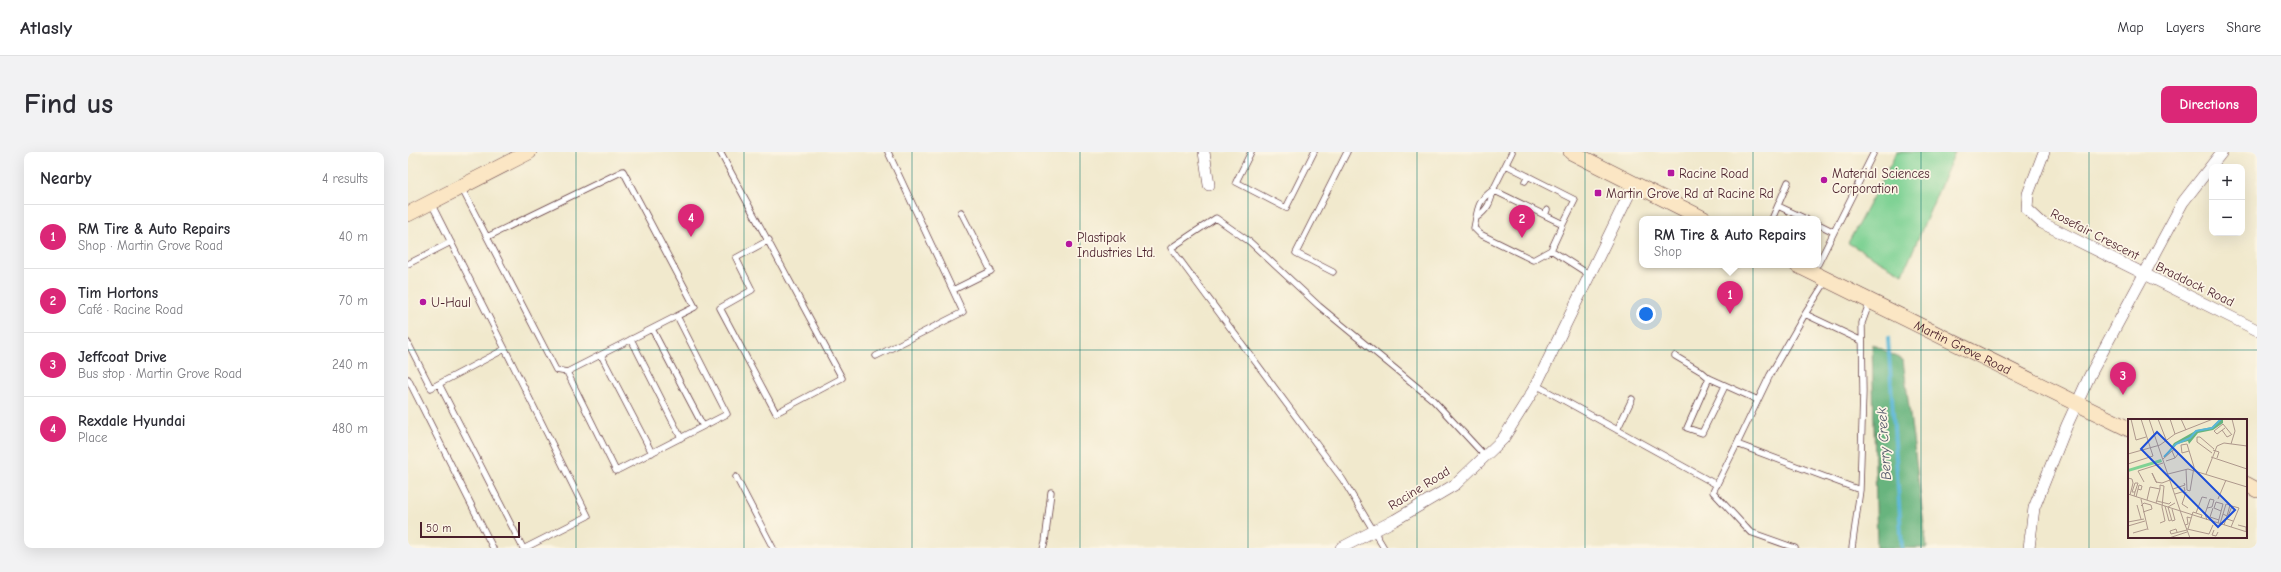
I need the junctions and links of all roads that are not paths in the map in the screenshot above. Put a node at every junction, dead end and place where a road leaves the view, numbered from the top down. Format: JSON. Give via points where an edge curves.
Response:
{"nodes":[{"id":1,"x":529,"y":152,"type":"edge"},
{"id":2,"x":720,"y":152,"type":"edge"},
{"id":3,"x":888,"y":152,"type":"edge"},
{"id":4,"x":1204,"y":152,"type":"edge"},
{"id":5,"x":1251,"y":152,"type":"edge"},
{"id":6,"x":1314,"y":152,"type":"edge"},
{"id":7,"x":1347,"y":152,"type":"edge"},
{"id":8,"x":1512,"y":152,"type":"edge"},
{"id":9,"x":1571,"y":152,"type":"edge"},
{"id":10,"x":1874,"y":152,"type":"edge"},
{"id":11,"x":2044,"y":152,"type":"edge"},
{"id":12,"x":2222,"y":152,"type":"edge"},
{"id":13,"x":1506,"y":165,"type":"junction"},
{"id":14,"x":1788,"y":182,"type":"dead end"},
{"id":15,"x":1634,"y":184,"type":"junction"},
{"id":16,"x":1209,"y":185,"type":"dead end"},
{"id":17,"x":461,"y":187,"type":"junction"},
{"id":18,"x":1493,"y":190,"type":"junction"},
{"id":19,"x":431,"y":202,"type":"junction"},
{"id":20,"x":1778,"y":206,"type":"junction"},
{"id":21,"x":961,"y":212,"type":"dead end"},
{"id":22,"x":408,"y":214,"type":"edge"},
{"id":23,"x":1698,"y":216,"type":"edge"},
{"id":24,"x":1773,"y":216,"type":"edge"},
{"id":25,"x":1800,"y":216,"type":"edge"},
{"id":26,"x":1476,"y":218,"type":"junction"},
{"id":27,"x":1563,"y":224,"type":"junction"},
{"id":28,"x":1821,"y":226,"type":"edge"},
{"id":29,"x":1834,"y":232,"type":"junction"},
{"id":30,"x":487,"y":237,"type":"junction"},
{"id":31,"x":769,"y":240,"type":"junction"},
{"id":32,"x":450,"y":242,"type":"junction"},
{"id":33,"x":1551,"y":250,"type":"junction"},
{"id":34,"x":408,"y":264,"type":"edge"},
{"id":35,"x":1821,"y":265,"type":"edge"},
{"id":36,"x":1819,"y":270,"type":"edge"},
{"id":37,"x":1333,"y":272,"type":"dead end"},
{"id":38,"x":2143,"y":274,"type":"junction"},
{"id":39,"x":1590,"y":275,"type":"junction"},
{"id":40,"x":953,"y":290,"type":"junction"},
{"id":41,"x":1870,"y":301,"type":"junction"},
{"id":42,"x":1805,"y":314,"type":"junction"},
{"id":43,"x":677,"y":316,"type":"junction"},
{"id":44,"x":652,"y":329,"type":"junction"},
{"id":45,"x":2257,"y":330,"type":"edge"},
{"id":46,"x":632,"y":339,"type":"junction"},
{"id":47,"x":1862,"y":341,"type":"junction"},
{"id":48,"x":408,"y":343,"type":"edge"},
{"id":49,"x":504,"y":350,"type":"junction"},
{"id":50,"x":601,"y":355,"type":"junction"},
{"id":51,"x":876,"y":356,"type":"dead end"},
{"id":52,"x":1675,"y":356,"type":"dead end"},
{"id":53,"x":567,"y":372,"type":"junction"},
{"id":54,"x":408,"y":378,"type":"edge"},
{"id":55,"x":1709,"y":378,"type":"junction"},
{"id":56,"x":439,"y":384,"type":"junction"},
{"id":57,"x":1536,"y":386,"type":"junction"},
{"id":58,"x":1725,"y":386,"type":"junction"},
{"id":59,"x":1632,"y":399,"type":"dead end"},
{"id":60,"x":1758,"y":400,"type":"junction"},
{"id":61,"x":2077,"y":403,"type":"junction"},
{"id":62,"x":703,"y":426,"type":"junction"},
{"id":63,"x":2128,"y":428,"type":"edge"},
{"id":64,"x":1617,"y":430,"type":"junction"},
{"id":65,"x":680,"y":438,"type":"junction"},
{"id":66,"x":1737,"y":444,"type":"junction"},
{"id":67,"x":652,"y":453,"type":"junction"},
{"id":68,"x":1485,"y":456,"type":"junction"},
{"id":69,"x":736,"y":477,"type":"dead end"},
{"id":70,"x":1717,"y":485,"type":"junction"},
{"id":71,"x":2247,"y":485,"type":"edge"},
{"id":72,"x":1860,"y":490,"type":"junction"},
{"id":73,"x":2257,"y":490,"type":"edge"},
{"id":74,"x":1051,"y":492,"type":"dead end"},
{"id":75,"x":1372,"y":532,"type":"junction"},
{"id":76,"x":494,"y":548,"type":"edge"},
{"id":77,"x":524,"y":548,"type":"edge"},
{"id":78,"x":773,"y":548,"type":"edge"},
{"id":79,"x":1042,"y":548,"type":"edge"},
{"id":80,"x":1341,"y":548,"type":"edge"},
{"id":81,"x":1384,"y":548,"type":"edge"},
{"id":82,"x":1795,"y":548,"type":"edge"},
{"id":83,"x":1852,"y":548,"type":"edge"},
{"id":84,"x":2029,"y":548,"type":"edge"}],
"edges":[{"from":1,"to":17,"type":"main road"},
{"from":2,"to":31,"type":"lane"},
{"from":3,"to":40,"type":"lane"},
{"from":4,"to":16,"type":"street"},
{"from":5,"to":6,"type":"lane","via":[[1236,182],[1286,208]]},
{"from":7,"to":37,"type":"lane","via":[[1296,253]]},
{"from":8,"to":13,"type":"lane"},
{"from":9,"to":15,"type":"main road"},
{"from":10,"to":29,"type":"lane"},
{"from":11,"to":38,"type":"street","name":"Rosefair Crescent","via":[[2028,194],[2027,209],[2042,223]]},
{"from":12,"to":38,"type":"street","via":[[2183,202]]},
{"from":13,"to":18,"type":"lane"},
{"from":13,"to":27,"type":"lane","via":[[1526,179],[1575,200]]},
{"from":14,"to":20,"type":"lane"},
{"from":15,"to":23,"type":"main road"},
{"from":15,"to":39,"type":"street","name":"Racine Road"},
{"from":17,"to":19,"type":"main road"},
{"from":17,"to":30,"type":"lane"},
{"from":18,"to":26,"type":"lane","via":[[1486,211]]},
{"from":18,"to":26,"type":"lane","via":[[1484,197],[1476,210]]},
{"from":18,"to":27,"type":"lane","via":[[1532,205]]},
{"from":19,"to":22,"type":"main road"},
{"from":19,"to":32,"type":"lane"},
{"from":20,"to":24,"type":"lane"},
{"from":20,"to":25,"type":"lane"},
{"from":21,"to":40,"type":"lane","via":[[991,271]]},
{"from":26,"to":33,"type":"lane","via":[[1474,228],[1480,234],[1533,260]]},
{"from":27,"to":33,"type":"lane"},
{"from":28,"to":29,"type":"lane"},
{"from":29,"to":35,"type":"lane"},
{"from":30,"to":43,"type":"lane","via":[[623,171],[695,307]]},
{"from":30,"to":53,"type":"lane","via":[[556,370]]},
{"from":31,"to":31,"type":"lane","via":[[842,378],[776,413],[720,308],[752,290],[736,258]]},
{"from":32,"to":34,"type":"lane"},
{"from":32,"to":49,"type":"lane"},
{"from":33,"to":39,"type":"lane"},
{"from":36,"to":41,"type":"main road","name":"Martin Grove Road"},
{"from":36,"to":42,"type":"lane"},
{"from":38,"to":45,"type":"street","name":"Braddock Road"},
{"from":38,"to":61,"type":"street"},
{"from":39,"to":57,"type":"street","name":"Racine Road"},
{"from":40,"to":51,"type":"lane","via":[[963,312]]},
{"from":41,"to":47,"type":"lane","via":[[1862,323]]},
{"from":41,"to":61,"type":"main road","name":"Martin Grove Road"},
{"from":42,"to":47,"type":"lane"},
{"from":42,"to":60,"type":"lane"},
{"from":43,"to":44,"type":"lane"},
{"from":43,"to":62,"type":"lane","via":[[727,414]]},
{"from":44,"to":46,"type":"lane"},
{"from":44,"to":62,"type":"lane"},
{"from":46,"to":50,"type":"lane"},
{"from":46,"to":65,"type":"lane"},
{"from":47,"to":72,"type":"lane"},
{"from":48,"to":56,"type":"lane","via":[[431,388]]},
{"from":49,"to":56,"type":"lane"},
{"from":49,"to":77,"type":"lane","via":[[588,516]]},
{"from":50,"to":53,"type":"lane"},
{"from":50,"to":67,"type":"lane"},
{"from":52,"to":55,"type":"lane"},
{"from":53,"to":67,"type":"lane","via":[[616,471]]},
{"from":54,"to":76,"type":"lane"},
{"from":55,"to":58,"type":"lane"},
{"from":55,"to":58,"type":"lane","via":[[1686,428],[1702,433]]},
{"from":56,"to":77,"type":"lane"},
{"from":57,"to":64,"type":"lane"},
{"from":57,"to":68,"type":"street","name":"Racine Road","via":[[1503,439]]},
{"from":58,"to":60,"type":"lane"},
{"from":59,"to":64,"type":"lane"},
{"from":60,"to":66,"type":"lane"},
{"from":61,"to":63,"type":"main road","name":"Martin Grove Road"},
{"from":61,"to":84,"type":"street","via":[[2034,508]]},
{"from":62,"to":65,"type":"lane"},
{"from":64,"to":70,"type":"lane"},
{"from":65,"to":67,"type":"lane"},
{"from":66,"to":70,"type":"lane"},
{"from":66,"to":72,"type":"lane"},
{"from":68,"to":75,"type":"street","name":"Racine Road","via":[[1456,484]]},
{"from":68,"to":75,"type":"lane","via":[[1433,400],[1319,306],[1250,242],[1216,218],[1171,248],[1343,480]]},
{"from":69,"to":78,"type":"lane"},
{"from":70,"to":82,"type":"lane","via":[[1713,492],[1750,532]]},
{"from":71,"to":73,"type":"main road"},
{"from":72,"to":83,"type":"lane"},
{"from":74,"to":79,"type":"lane","via":[[1045,542]]},
{"from":75,"to":80,"type":"street","name":"Racine Road"},
{"from":75,"to":81,"type":"lane"}]}
